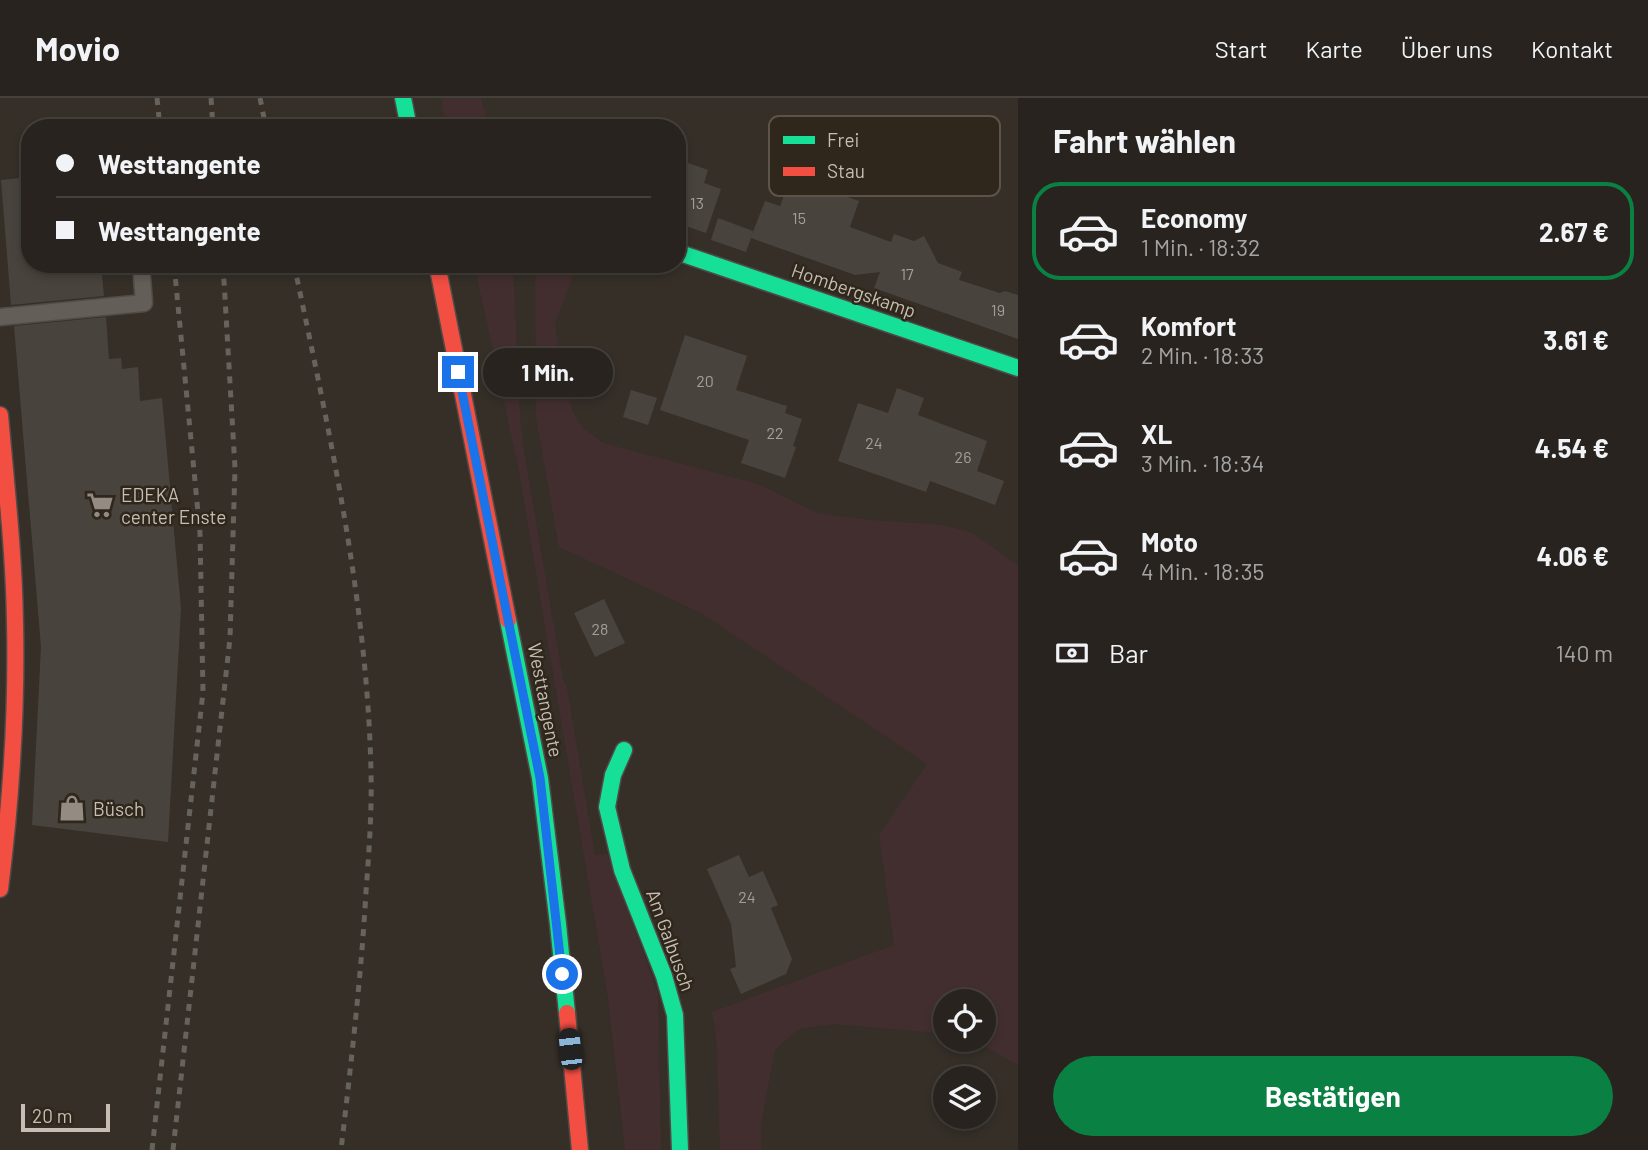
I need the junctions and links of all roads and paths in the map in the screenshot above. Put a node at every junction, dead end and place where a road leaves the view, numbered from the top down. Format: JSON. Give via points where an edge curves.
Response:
{"nodes":[{"id":1,"x":403,"y":98,"type":"edge"},
{"id":2,"x":407,"y":119,"type":"edge"},
{"id":3,"x":686,"y":255,"type":"edge"},
{"id":4,"x":142,"y":273,"type":"edge"},
{"id":5,"x":439,"y":273,"type":"edge"},
{"id":6,"x":0,"y":317,"type":"edge"},
{"id":7,"x":1018,"y":368,"type":"edge"},
{"id":8,"x":0,"y":415,"type":"edge"},
{"id":9,"x":624,"y":750,"type":"dead end"},
{"id":10,"x":0,"y":889,"type":"edge"},
{"id":11,"x":580,"y":1150,"type":"edge"},
{"id":12,"x":680,"y":1150,"type":"edge"}],
"edges":[{"from":1,"to":2,"type":"street"},
{"from":3,"to":7,"type":"street","name":"Hombergskamp"},
{"from":4,"to":6,"type":"lane","via":[[144,303]]},
{"from":5,"to":11,"type":"street","name":"Westtangente","via":[[540,778]]},
{"from":8,"to":10,"type":"street","via":[[14,585],[15,695]]},
{"from":9,"to":12,"type":"street","name":"Am Galbusch","via":[[607,807],[622,870],[675,1015]]}]}
